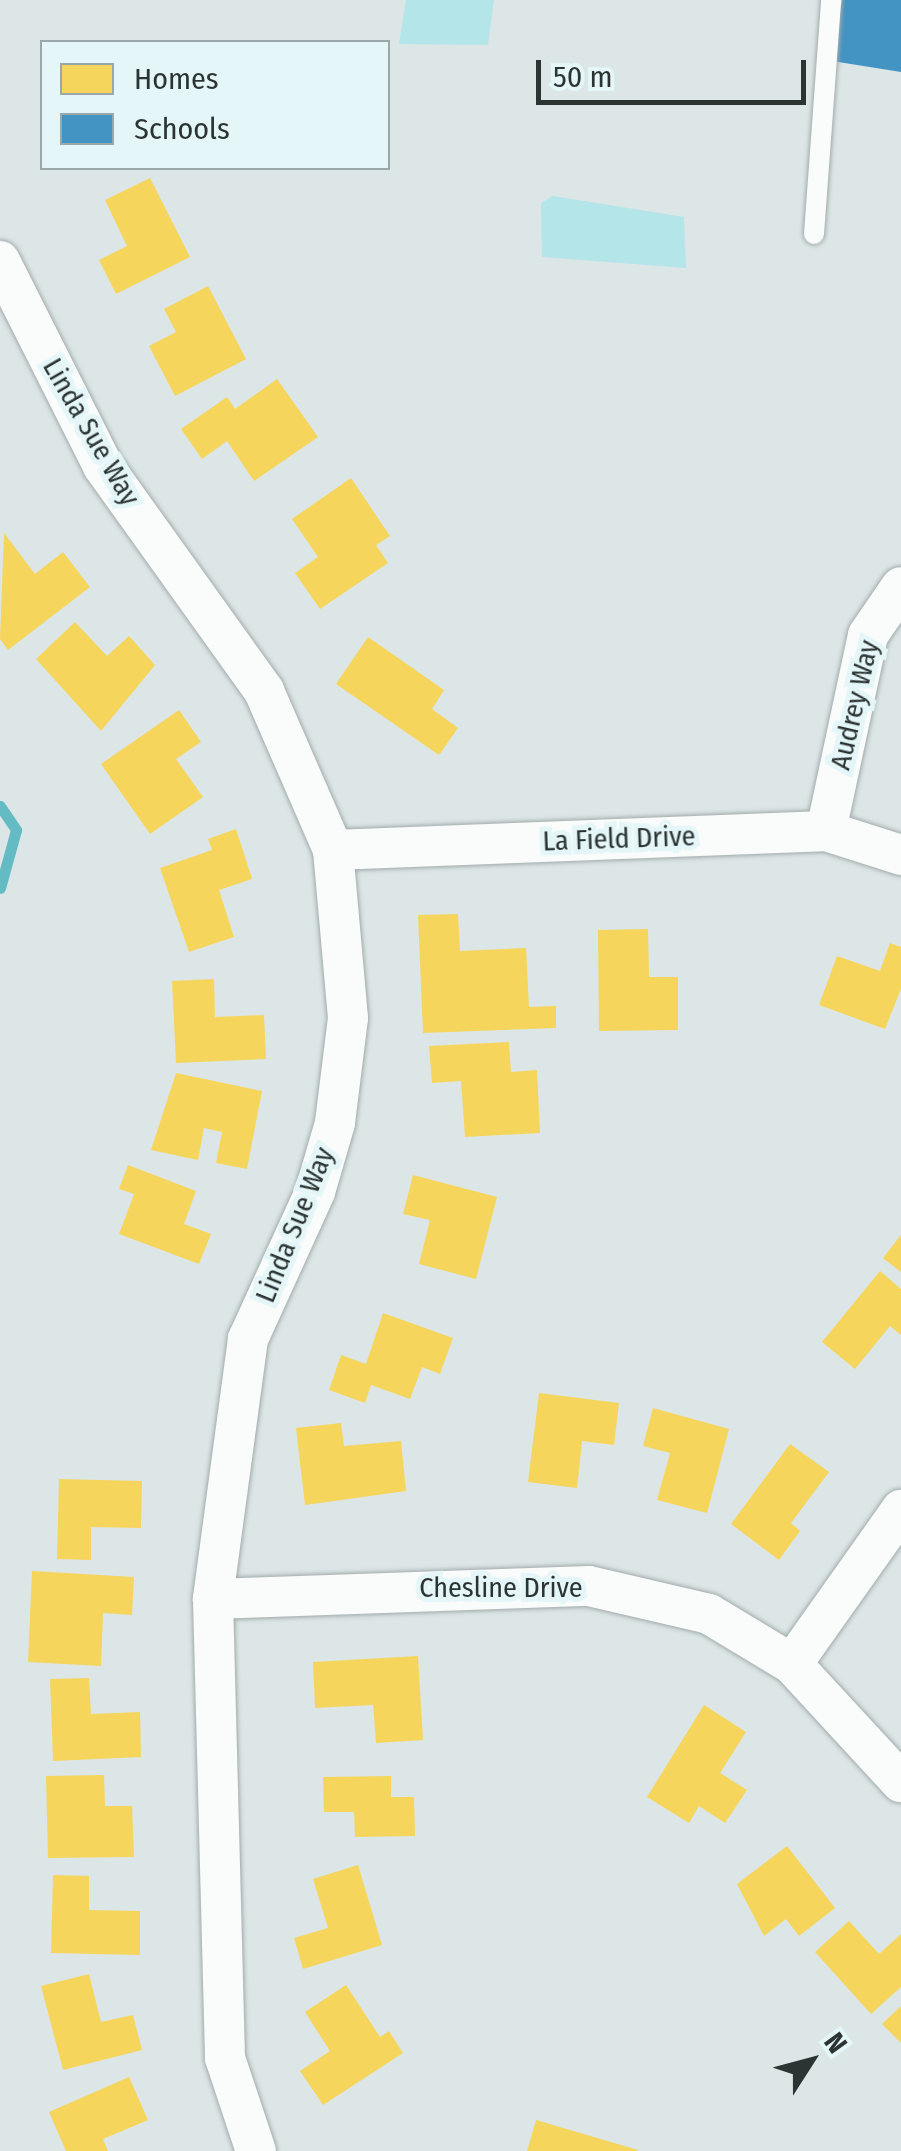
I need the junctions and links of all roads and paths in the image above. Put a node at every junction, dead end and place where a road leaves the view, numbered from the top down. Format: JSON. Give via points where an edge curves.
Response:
{"nodes":[{"id":1,"x":832,"y":0,"type":"edge"},
{"id":2,"x":814,"y":234,"type":"dead end"},
{"id":3,"x":0,"y":261,"type":"edge"},
{"id":4,"x":901,"y":587,"type":"edge"},
{"id":5,"x":826,"y":830,"type":"junction"},
{"id":6,"x":334,"y":850,"type":"junction"},
{"id":7,"x":901,"y":855,"type":"edge"},
{"id":8,"x":901,"y":1510,"type":"edge"},
{"id":9,"x":213,"y":1599,"type":"junction"},
{"id":10,"x":792,"y":1664,"type":"junction"},
{"id":11,"x":901,"y":1782,"type":"edge"},
{"id":12,"x":256,"y":2151,"type":"edge"}],
"edges":[{"from":1,"to":2,"type":"lane"},
{"from":3,"to":6,"type":"street","name":"Linda Sue Way","via":[[103,466],[264,691]]},
{"from":4,"to":5,"type":"street","name":"Audrey Way","via":[[868,635]]},
{"from":5,"to":6,"type":"street","name":"La Field Drive"},
{"from":5,"to":7,"type":"street","name":"La Field Drive"},
{"from":6,"to":9,"type":"street","name":"Linda Sue Way","via":[[348,1018],[334,1123],[315,1192],[248,1338]]},
{"from":8,"to":10,"type":"street"},
{"from":9,"to":10,"type":"street","name":"Chesline Drive","via":[[589,1586],[710,1614]]},
{"from":9,"to":12,"type":"street","name":"Linda Sue Way","via":[[225,2058]]},
{"from":10,"to":11,"type":"street","name":"Chesline Drive"}]}
